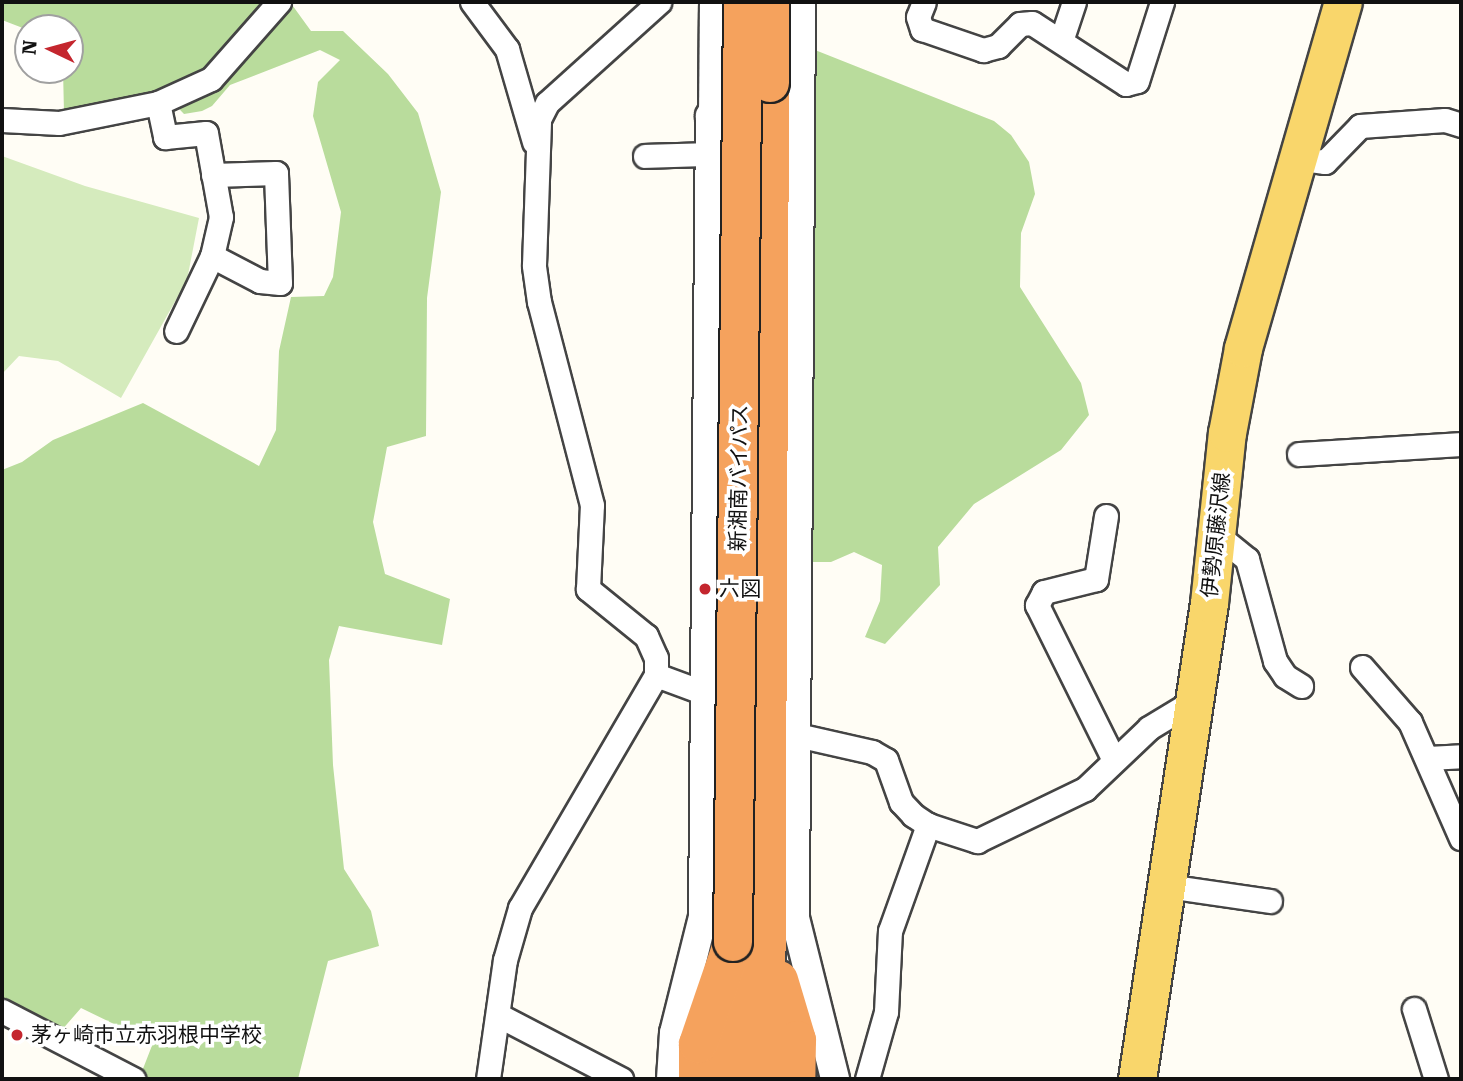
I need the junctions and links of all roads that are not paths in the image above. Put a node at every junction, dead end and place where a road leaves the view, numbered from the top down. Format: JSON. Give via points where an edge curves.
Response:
{"nodes":[{"id":1,"x":279,"y":2,"type":"edge"},
{"id":2,"x":472,"y":2,"type":"edge"},
{"id":3,"x":659,"y":2,"type":"edge"},
{"id":4,"x":711,"y":2,"type":"edge"},
{"id":5,"x":743,"y":2,"type":"edge"},
{"id":6,"x":764,"y":2,"type":"edge"},
{"id":7,"x":770,"y":2,"type":"edge"},
{"id":8,"x":801,"y":2,"type":"edge"},
{"id":9,"x":924,"y":2,"type":"edge"},
{"id":10,"x":1074,"y":2,"type":"edge"},
{"id":11,"x":1162,"y":2,"type":"edge"},
{"id":12,"x":1343,"y":2,"type":"edge"},
{"id":13,"x":1061,"y":41,"type":"junction"},
{"id":14,"x":751,"y":54,"type":"junction"},
{"id":15,"x":800,"y":60,"type":"junction"},
{"id":16,"x":158,"y":103,"type":"junction"},
{"id":17,"x":710,"y":116,"type":"junction"},
{"id":18,"x":2,"y":120,"type":"edge"},
{"id":19,"x":1461,"y":125,"type":"edge"},
{"id":20,"x":535,"y":145,"type":"junction"},
{"id":21,"x":709,"y":154,"type":"junction"},
{"id":22,"x":645,"y":156,"type":"dead end"},
{"id":23,"x":1296,"y":158,"type":"junction"},
{"id":24,"x":213,"y":175,"type":"junction"},
{"id":25,"x":212,"y":256,"type":"junction"},
{"id":26,"x":176,"y":331,"type":"dead end"},
{"id":27,"x":1461,"y":444,"type":"edge"},
{"id":28,"x":1299,"y":454,"type":"dead end"},
{"id":29,"x":1106,"y":516,"type":"dead end"},
{"id":30,"x":1216,"y":534,"type":"junction"},
{"id":31,"x":1362,"y":667,"type":"dead end"},
{"id":32,"x":656,"y":675,"type":"junction"},
{"id":33,"x":1301,"y":686,"type":"dead end"},
{"id":34,"x":705,"y":693,"type":"junction"},
{"id":35,"x":1192,"y":702,"type":"junction"},
{"id":36,"x":797,"y":735,"type":"junction"},
{"id":37,"x":1461,"y":756,"type":"edge"},
{"id":38,"x":1113,"y":758,"type":"junction"},
{"id":39,"x":1428,"y":758,"type":"junction"},
{"id":40,"x":928,"y":825,"type":"junction"},
{"id":41,"x":1461,"y":838,"type":"edge"},
{"id":42,"x":1167,"y":886,"type":"junction"},
{"id":43,"x":1270,"y":901,"type":"dead end"},
{"id":44,"x":750,"y":942,"type":"junction"},
{"id":45,"x":1414,"y":1009,"type":"dead end"},
{"id":46,"x":2,"y":1011,"type":"edge"},
{"id":47,"x":498,"y":1015,"type":"junction"},
{"id":48,"x":133,"y":1079,"type":"edge"},
{"id":49,"x":488,"y":1079,"type":"edge"},
{"id":50,"x":621,"y":1079,"type":"edge"},
{"id":51,"x":671,"y":1079,"type":"edge"},
{"id":52,"x":698,"y":1079,"type":"edge"},
{"id":53,"x":733,"y":1079,"type":"edge"},
{"id":54,"x":766,"y":1079,"type":"edge"},
{"id":55,"x":796,"y":1079,"type":"edge"},
{"id":56,"x":835,"y":1079,"type":"edge"},
{"id":57,"x":867,"y":1079,"type":"edge"},
{"id":58,"x":1137,"y":1079,"type":"edge"},
{"id":59,"x":1436,"y":1079,"type":"edge"}],
"edges":[{"from":1,"to":16,"type":"street","via":[[211,79]]},
{"from":2,"to":20,"type":"street","via":[[507,49]]},
{"from":3,"to":20,"type":"street","via":[[547,103]]},
{"from":4,"to":17,"type":"street"},
{"from":5,"to":44,"type":"highway","name":"新湘南バイパス","bridge":true},
{"from":6,"to":14,"type":"street","via":[[764,36]]},
{"from":7,"to":44,"type":"highway","name":"新湘南バイパス","bridge":true},
{"from":8,"to":15,"type":"street"},
{"from":9,"to":13,"type":"street","via":[[918,17],[922,29],[983,50],[998,46],[1020,24],[1032,23]]},
{"from":10,"to":13,"type":"street"},
{"from":11,"to":13,"type":"street","via":[[1137,81],[1126,84]]},
{"from":12,"to":23,"type":"main road","name":"伊勢原藤沢線"},
{"from":14,"to":15,"type":"street"},
{"from":14,"to":17,"type":"street"},
{"from":15,"to":36,"type":"street"},
{"from":16,"to":18,"type":"street","via":[[59,123]]},
{"from":16,"to":24,"type":"street","via":[[165,137],[206,133]]},
{"from":17,"to":21,"type":"street"},
{"from":19,"to":23,"type":"street","via":[[1445,120],[1360,125],[1325,162]]},
{"from":20,"to":32,"type":"street","via":[[534,265],[539,302],[592,505],[588,589],[646,636],[656,658]]},
{"from":21,"to":22,"type":"street"},
{"from":21,"to":34,"type":"street"},
{"from":23,"to":30,"type":"main road","name":"伊勢原藤沢線","via":[[1243,348],[1227,433]]},
{"from":24,"to":25,"type":"street","via":[[221,218]]},
{"from":24,"to":25,"type":"street","via":[[276,173],[280,284],[260,281]]},
{"from":25,"to":26,"type":"street"},
{"from":27,"to":28,"type":"street"},
{"from":29,"to":38,"type":"street","via":[[1096,579],[1044,592],[1037,605]]},
{"from":30,"to":33,"type":"street","via":[[1247,559],[1275,662],[1285,677]]},
{"from":30,"to":35,"type":"main road","name":"伊勢原藤沢線"},
{"from":31,"to":39,"type":"street","via":[[1410,722]]},
{"from":32,"to":34,"type":"street"},
{"from":32,"to":47,"type":"street","via":[[528,891],[512,932]]},
{"from":34,"to":51,"type":"street","via":[[702,935],[674,1033]]},
{"from":35,"to":38,"type":"street","via":[[1149,727]]},
{"from":35,"to":42,"type":"main road","name":"伊勢原藤沢線"},
{"from":36,"to":40,"type":"street","via":[[872,752],[886,760],[901,802]]},
{"from":36,"to":56,"type":"street","via":[[795,918]]},
{"from":37,"to":39,"type":"street"},
{"from":38,"to":40,"type":"street","via":[[1084,789],[977,841]]},
{"from":39,"to":41,"type":"street"},
{"from":40,"to":57,"type":"street","via":[[890,931],[886,1012]]},
{"from":42,"to":43,"type":"street"},
{"from":42,"to":58,"type":"main road","name":"伊勢原藤沢線"},
{"from":44,"to":52,"type":"highway","via":[[698,1044]]},
{"from":44,"to":53,"type":"highway","name":"新湘南バイパス"},
{"from":44,"to":54,"type":"highway","name":"新湘南バイパス"},
{"from":44,"to":55,"type":"highway","via":[[797,1040]]},
{"from":45,"to":59,"type":"street"},
{"from":46,"to":48,"type":"street"},
{"from":47,"to":49,"type":"street"},
{"from":47,"to":50,"type":"street"}]}
